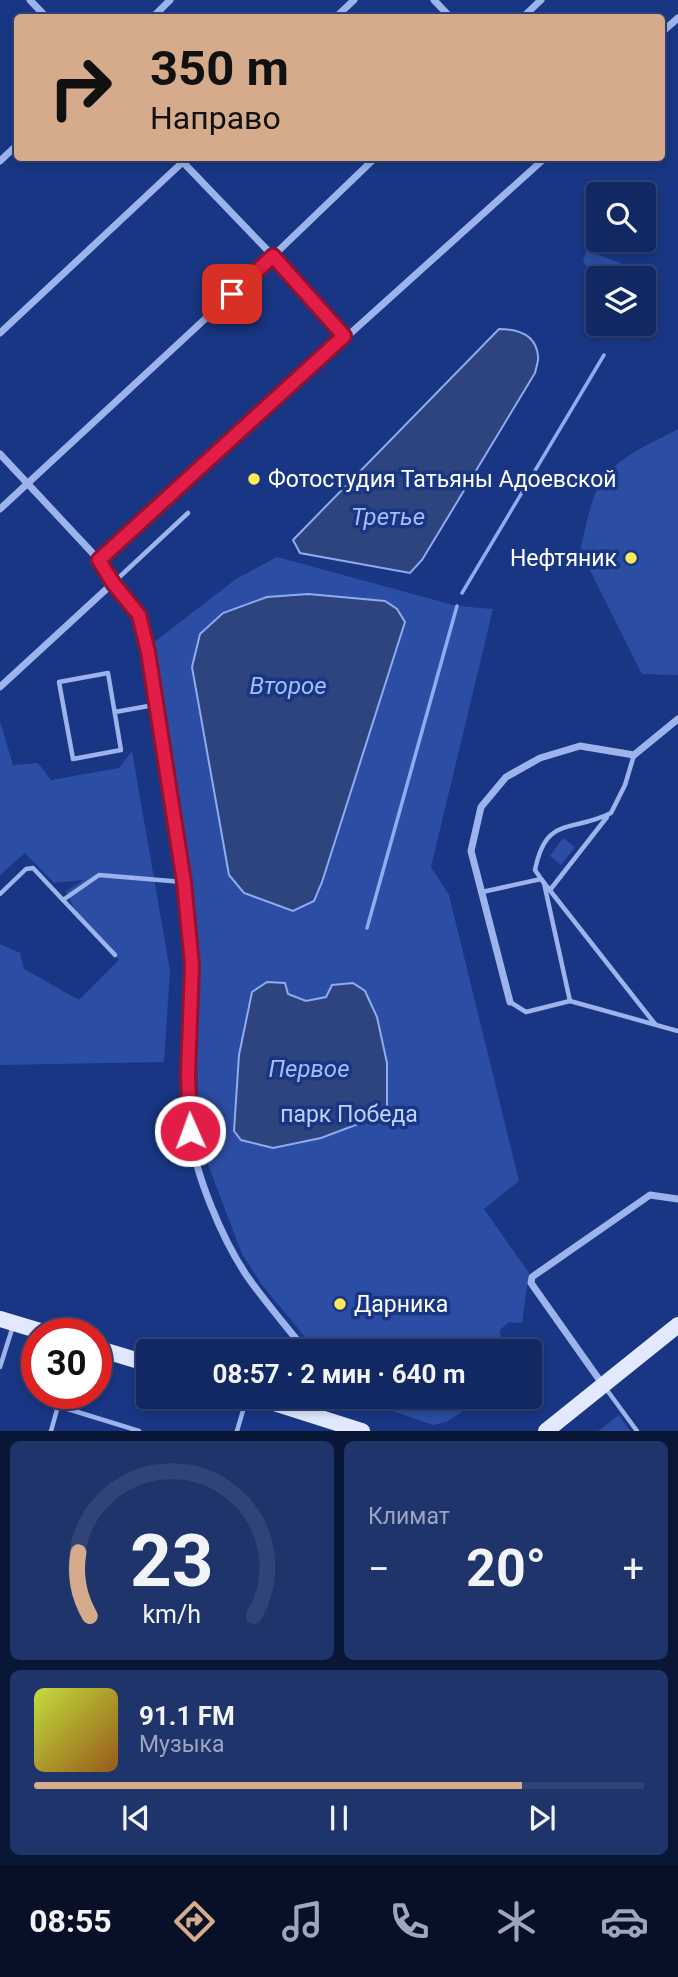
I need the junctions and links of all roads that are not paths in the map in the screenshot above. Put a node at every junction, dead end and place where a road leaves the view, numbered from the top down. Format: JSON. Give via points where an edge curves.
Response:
{"nodes":[{"id":1,"x":30,"y":0,"type":"edge"},
{"id":2,"x":170,"y":0,"type":"edge"},
{"id":3,"x":354,"y":0,"type":"edge"},
{"id":4,"x":434,"y":0,"type":"edge"},
{"id":5,"x":541,"y":0,"type":"edge"},
{"id":6,"x":43,"y":14,"type":"edge"},
{"id":7,"x":156,"y":14,"type":"edge"},
{"id":8,"x":339,"y":14,"type":"edge"},
{"id":9,"x":447,"y":14,"type":"edge"},
{"id":10,"x":526,"y":14,"type":"edge"},
{"id":11,"x":14,"y":148,"type":"edge"},
{"id":12,"x":0,"y":161,"type":"edge"},
{"id":13,"x":181,"y":161,"type":"edge"},
{"id":14,"x":185,"y":161,"type":"edge"},
{"id":15,"x":372,"y":161,"type":"edge"},
{"id":16,"x":542,"y":161,"type":"edge"},
{"id":17,"x":273,"y":256,"type":"junction"},
{"id":18,"x":0,"y":333,"type":"edge"},
{"id":19,"x":344,"y":336,"type":"junction"},
{"id":20,"x":0,"y":454,"type":"edge"},
{"id":21,"x":26,"y":484,"type":"junction"},
{"id":22,"x":0,"y":509,"type":"edge"},
{"id":23,"x":188,"y":513,"type":"dead end"},
{"id":24,"x":99,"y":560,"type":"junction"},
{"id":25,"x":113,"y":583,"type":"junction"},
{"id":26,"x":0,"y":687,"type":"edge"},
{"id":27,"x":155,"y":705,"type":"junction"},
{"id":28,"x":114,"y":712,"type":"junction"},
{"id":29,"x":678,"y":719,"type":"edge"},
{"id":30,"x":634,"y":755,"type":"junction"},
{"id":31,"x":610,"y":813,"type":"junction"},
{"id":32,"x":541,"y":879,"type":"junction"},
{"id":33,"x":184,"y":882,"type":"junction"},
{"id":34,"x":550,"y":890,"type":"junction"},
{"id":35,"x":481,"y":892,"type":"junction"},
{"id":36,"x":0,"y":894,"type":"edge"},
{"id":37,"x":63,"y":900,"type":"junction"},
{"id":38,"x":115,"y":956,"type":"dead end"},
{"id":39,"x":570,"y":1001,"type":"junction"},
{"id":40,"x":510,"y":1002,"type":"joint"},
{"id":41,"x":655,"y":1024,"type":"junction"},
{"id":42,"x":678,"y":1031,"type":"edge"},
{"id":43,"x":678,"y":1199,"type":"edge"},
{"id":44,"x":7,"y":1321,"type":"edge"},
{"id":45,"x":678,"y":1325,"type":"edge"},
{"id":46,"x":297,"y":1339,"type":"edge"},
{"id":47,"x":112,"y":1353,"type":"edge"},
{"id":48,"x":136,"y":1360,"type":"edge"},
{"id":49,"x":0,"y":1367,"type":"edge"},
{"id":50,"x":604,"y":1385,"type":"junction"},
{"id":51,"x":245,"y":1409,"type":"edge"},
{"id":52,"x":314,"y":1409,"type":"edge"},
{"id":53,"x":51,"y":1431,"type":"edge"},
{"id":54,"x":139,"y":1431,"type":"edge"},
{"id":55,"x":237,"y":1431,"type":"edge"},
{"id":56,"x":362,"y":1431,"type":"edge"},
{"id":57,"x":546,"y":1431,"type":"edge"},
{"id":58,"x":637,"y":1431,"type":"edge"}],
"edges":[{"from":1,"to":6,"type":"street"},
{"from":2,"to":7,"type":"street"},
{"from":3,"to":8,"type":"street"},
{"from":4,"to":9,"type":"street"},
{"from":5,"to":10,"type":"street"},
{"from":11,"to":12,"type":"street"},
{"from":13,"to":18,"type":"street"},
{"from":14,"to":17,"type":"street"},
{"from":15,"to":17,"type":"street"},
{"from":16,"to":19,"type":"street"},
{"from":17,"to":19,"type":"street"},
{"from":17,"to":21,"type":"street"},
{"from":19,"to":24,"type":"street"},
{"from":20,"to":21,"type":"street"},
{"from":21,"to":22,"type":"street"},
{"from":21,"to":24,"type":"street"},
{"from":23,"to":25,"type":"lane"},
{"from":24,"to":25,"type":"street"},
{"from":25,"to":26,"type":"street"},
{"from":25,"to":27,"type":"street","via":[[139,615]]},
{"from":27,"to":28,"type":"lane"},
{"from":27,"to":33,"type":"street"},
{"from":28,"to":28,"type":"lane","via":[[108,673],[59,682],[73,759],[121,751]]},
{"from":29,"to":30,"type":"street"},
{"from":30,"to":31,"type":"lane"},
{"from":30,"to":35,"type":"street","via":[[580,746],[540,758],[506,777],[481,807],[471,850]]},
{"from":31,"to":32,"type":"lane","via":[[573,824],[546,839],[535,870]]},
{"from":31,"to":34,"type":"lane"},
{"from":32,"to":34,"type":"lane"},
{"from":32,"to":35,"type":"lane"},
{"from":32,"to":39,"type":"lane"},
{"from":33,"to":37,"type":"lane","via":[[99,875]]},
{"from":33,"to":46,"type":"street","via":[[192,965],[190,1131],[197,1166],[231,1251]]},
{"from":34,"to":41,"type":"lane"},
{"from":35,"to":40,"type":"street"},
{"from":36,"to":37,"type":"lane","via":[[26,869],[33,868]]},
{"from":37,"to":38,"type":"lane"},
{"from":39,"to":40,"type":"lane","via":[[526,1012]]},
{"from":39,"to":41,"type":"lane"},
{"from":41,"to":42,"type":"lane"},
{"from":43,"to":50,"type":"street","via":[[650,1195],[532,1277],[531,1283]]},
{"from":44,"to":49,"type":"lane"},
{"from":45,"to":50,"type":"main road"},
{"from":47,"to":48,"type":"main road"},
{"from":50,"to":57,"type":"main road"},
{"from":50,"to":58,"type":"lane"},
{"from":51,"to":55,"type":"lane"},
{"from":52,"to":56,"type":"main road"},
{"from":53,"to":54,"type":"lane","via":[[58,1406]]}]}
